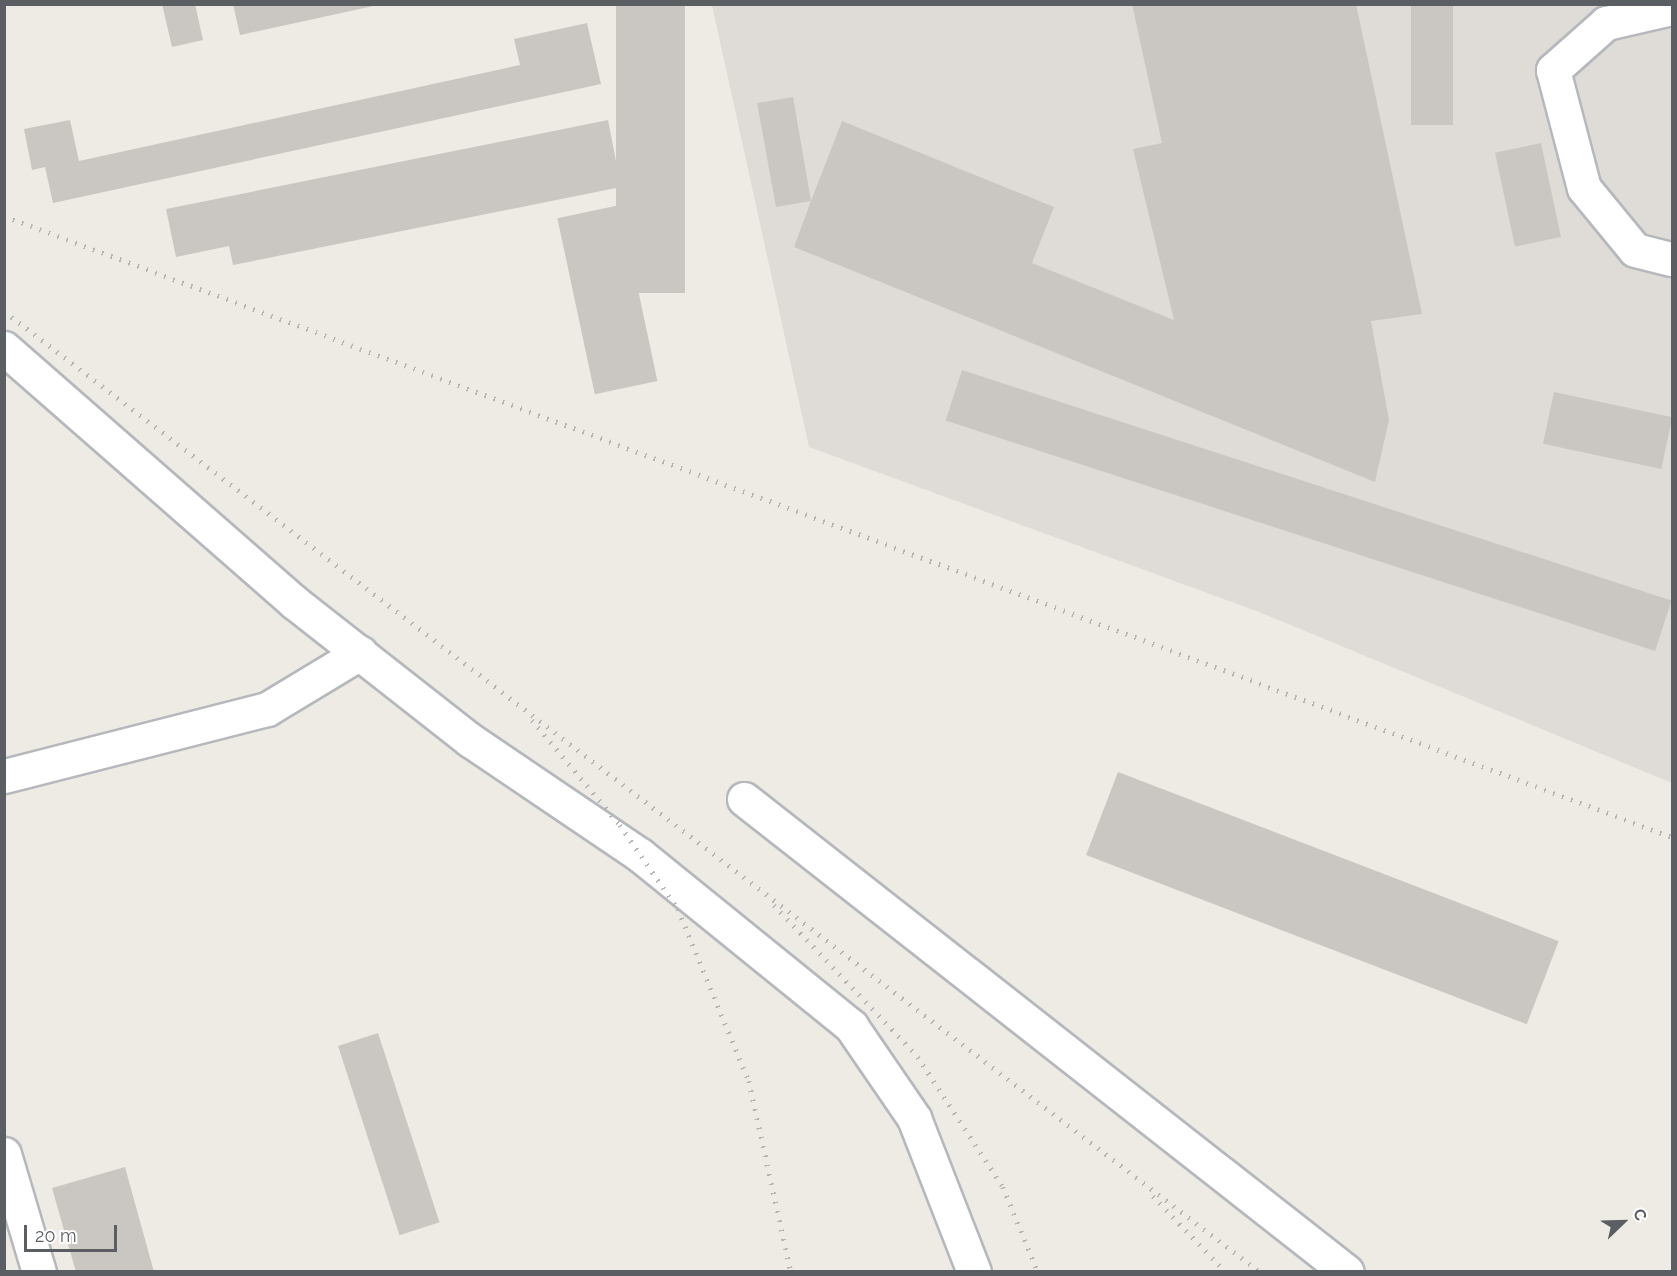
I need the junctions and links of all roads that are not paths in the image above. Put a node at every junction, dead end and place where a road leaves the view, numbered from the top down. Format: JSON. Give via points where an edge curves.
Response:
{"nodes":[{"id":1,"x":1672,"y":8,"type":"edge"},
{"id":2,"x":1672,"y":259,"type":"edge"},
{"id":3,"x":4,"y":348,"type":"edge"},
{"id":4,"x":360,"y":653,"type":"junction"},
{"id":5,"x":4,"y":776,"type":"edge"},
{"id":6,"x":744,"y":799,"type":"dead end"},
{"id":7,"x":4,"y":1154,"type":"edge"},
{"id":8,"x":39,"y":1272,"type":"edge"},
{"id":9,"x":975,"y":1272,"type":"edge"},
{"id":10,"x":1347,"y":1272,"type":"edge"}],
"edges":[{"from":1,"to":2,"type":"lane","via":[[1606,23],[1553,70],[1584,188],[1635,250]]},
{"from":3,"to":4,"type":"lane"},
{"from":4,"to":5,"type":"lane","via":[[267,709]]},
{"from":4,"to":9,"type":"lane","via":[[470,740],[640,855],[850,1026],[914,1118]]},
{"from":6,"to":10,"type":"lane"},
{"from":7,"to":8,"type":"lane"}]}
